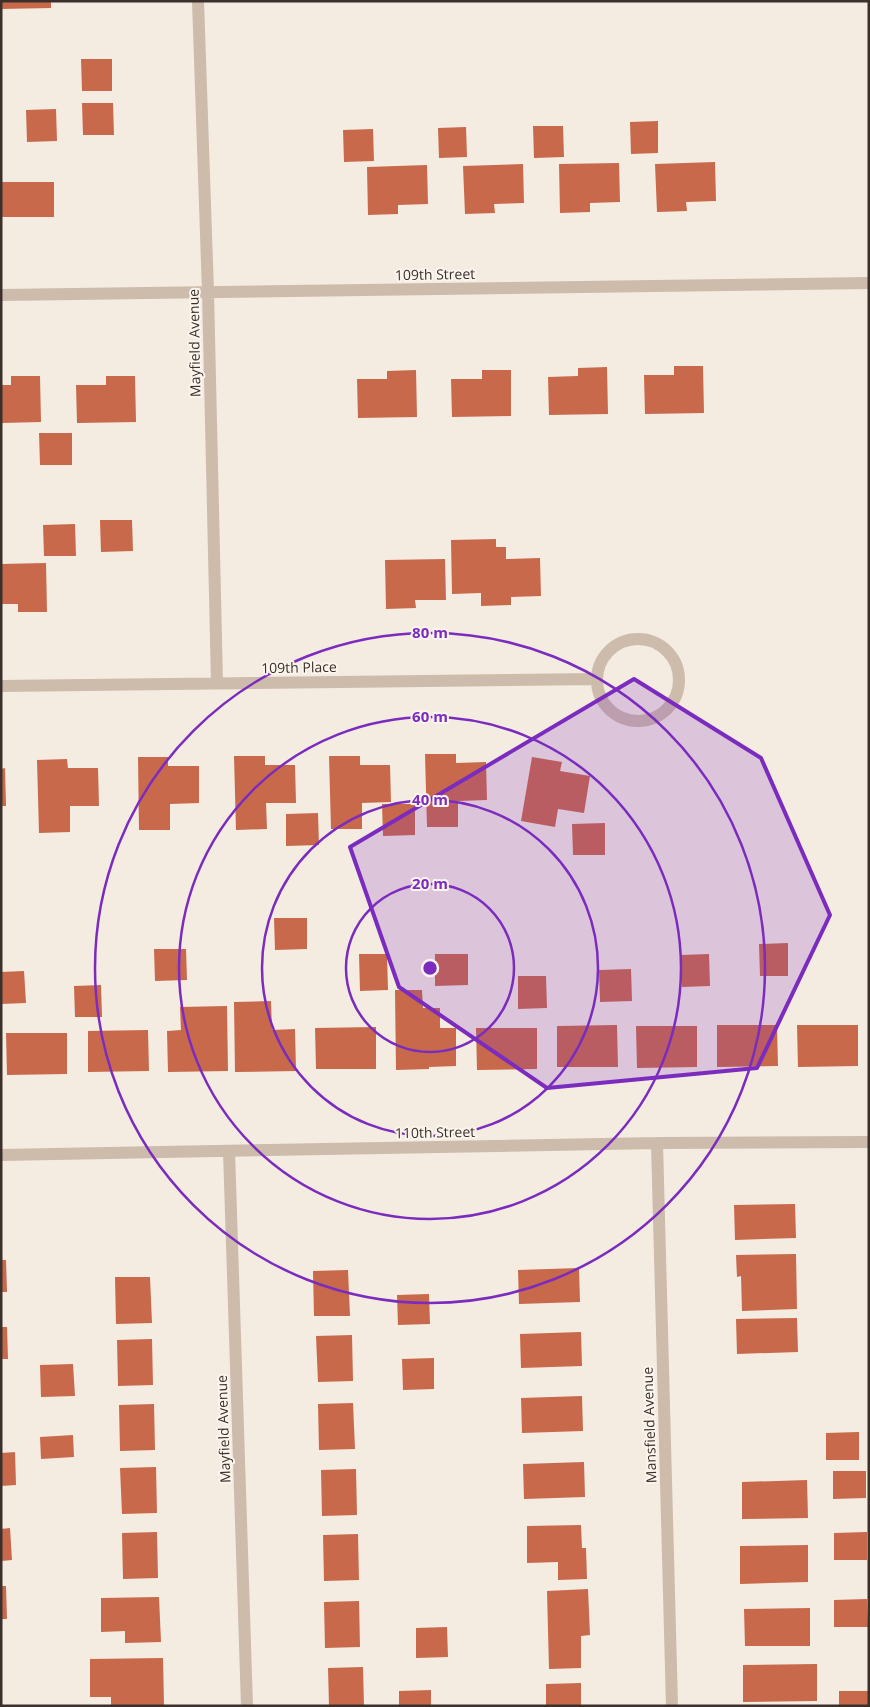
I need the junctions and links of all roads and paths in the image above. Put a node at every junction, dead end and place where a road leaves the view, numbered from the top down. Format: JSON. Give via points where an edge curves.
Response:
{"nodes":[{"id":1,"x":198,"y":1,"type":"edge"},
{"id":2,"x":869,"y":283,"type":"edge"},
{"id":3,"x":208,"y":292,"type":"junction"},
{"id":4,"x":1,"y":295,"type":"edge"},
{"id":5,"x":597,"y":679,"type":"junction"},
{"id":6,"x":217,"y":683,"type":"junction"},
{"id":7,"x":1,"y":686,"type":"edge"},
{"id":8,"x":869,"y":1142,"type":"edge"},
{"id":9,"x":657,"y":1144,"type":"junction"},
{"id":10,"x":229,"y":1151,"type":"junction"},
{"id":11,"x":1,"y":1155,"type":"edge"},
{"id":12,"x":247,"y":1706,"type":"edge"},
{"id":13,"x":672,"y":1706,"type":"edge"}],
"edges":[{"from":1,"to":3,"type":"street","name":"Mayfield Avenue"},
{"from":2,"to":3,"type":"street","name":"109th Street"},
{"from":3,"to":4,"type":"street","name":"109th Street"},
{"from":3,"to":6,"type":"street","name":"Mayfield Avenue"},
{"from":5,"to":5,"type":"street","via":[[605,654],[626,640],[639,638],[664,646],[673,656],[680,681],[677,695],[669,708],[658,716],[630,720],[606,706],[599,693]]},
{"from":5,"to":6,"type":"street","name":"109th Place"},
{"from":6,"to":7,"type":"street","name":"109th Place"},
{"from":8,"to":9,"type":"street","name":"110th Street"},
{"from":9,"to":10,"type":"street","name":"110th Street"},
{"from":9,"to":13,"type":"street","name":"Mansfield Avenue"},
{"from":10,"to":11,"type":"street","name":"110th Street"},
{"from":10,"to":12,"type":"street","name":"Mayfield Avenue"}]}
